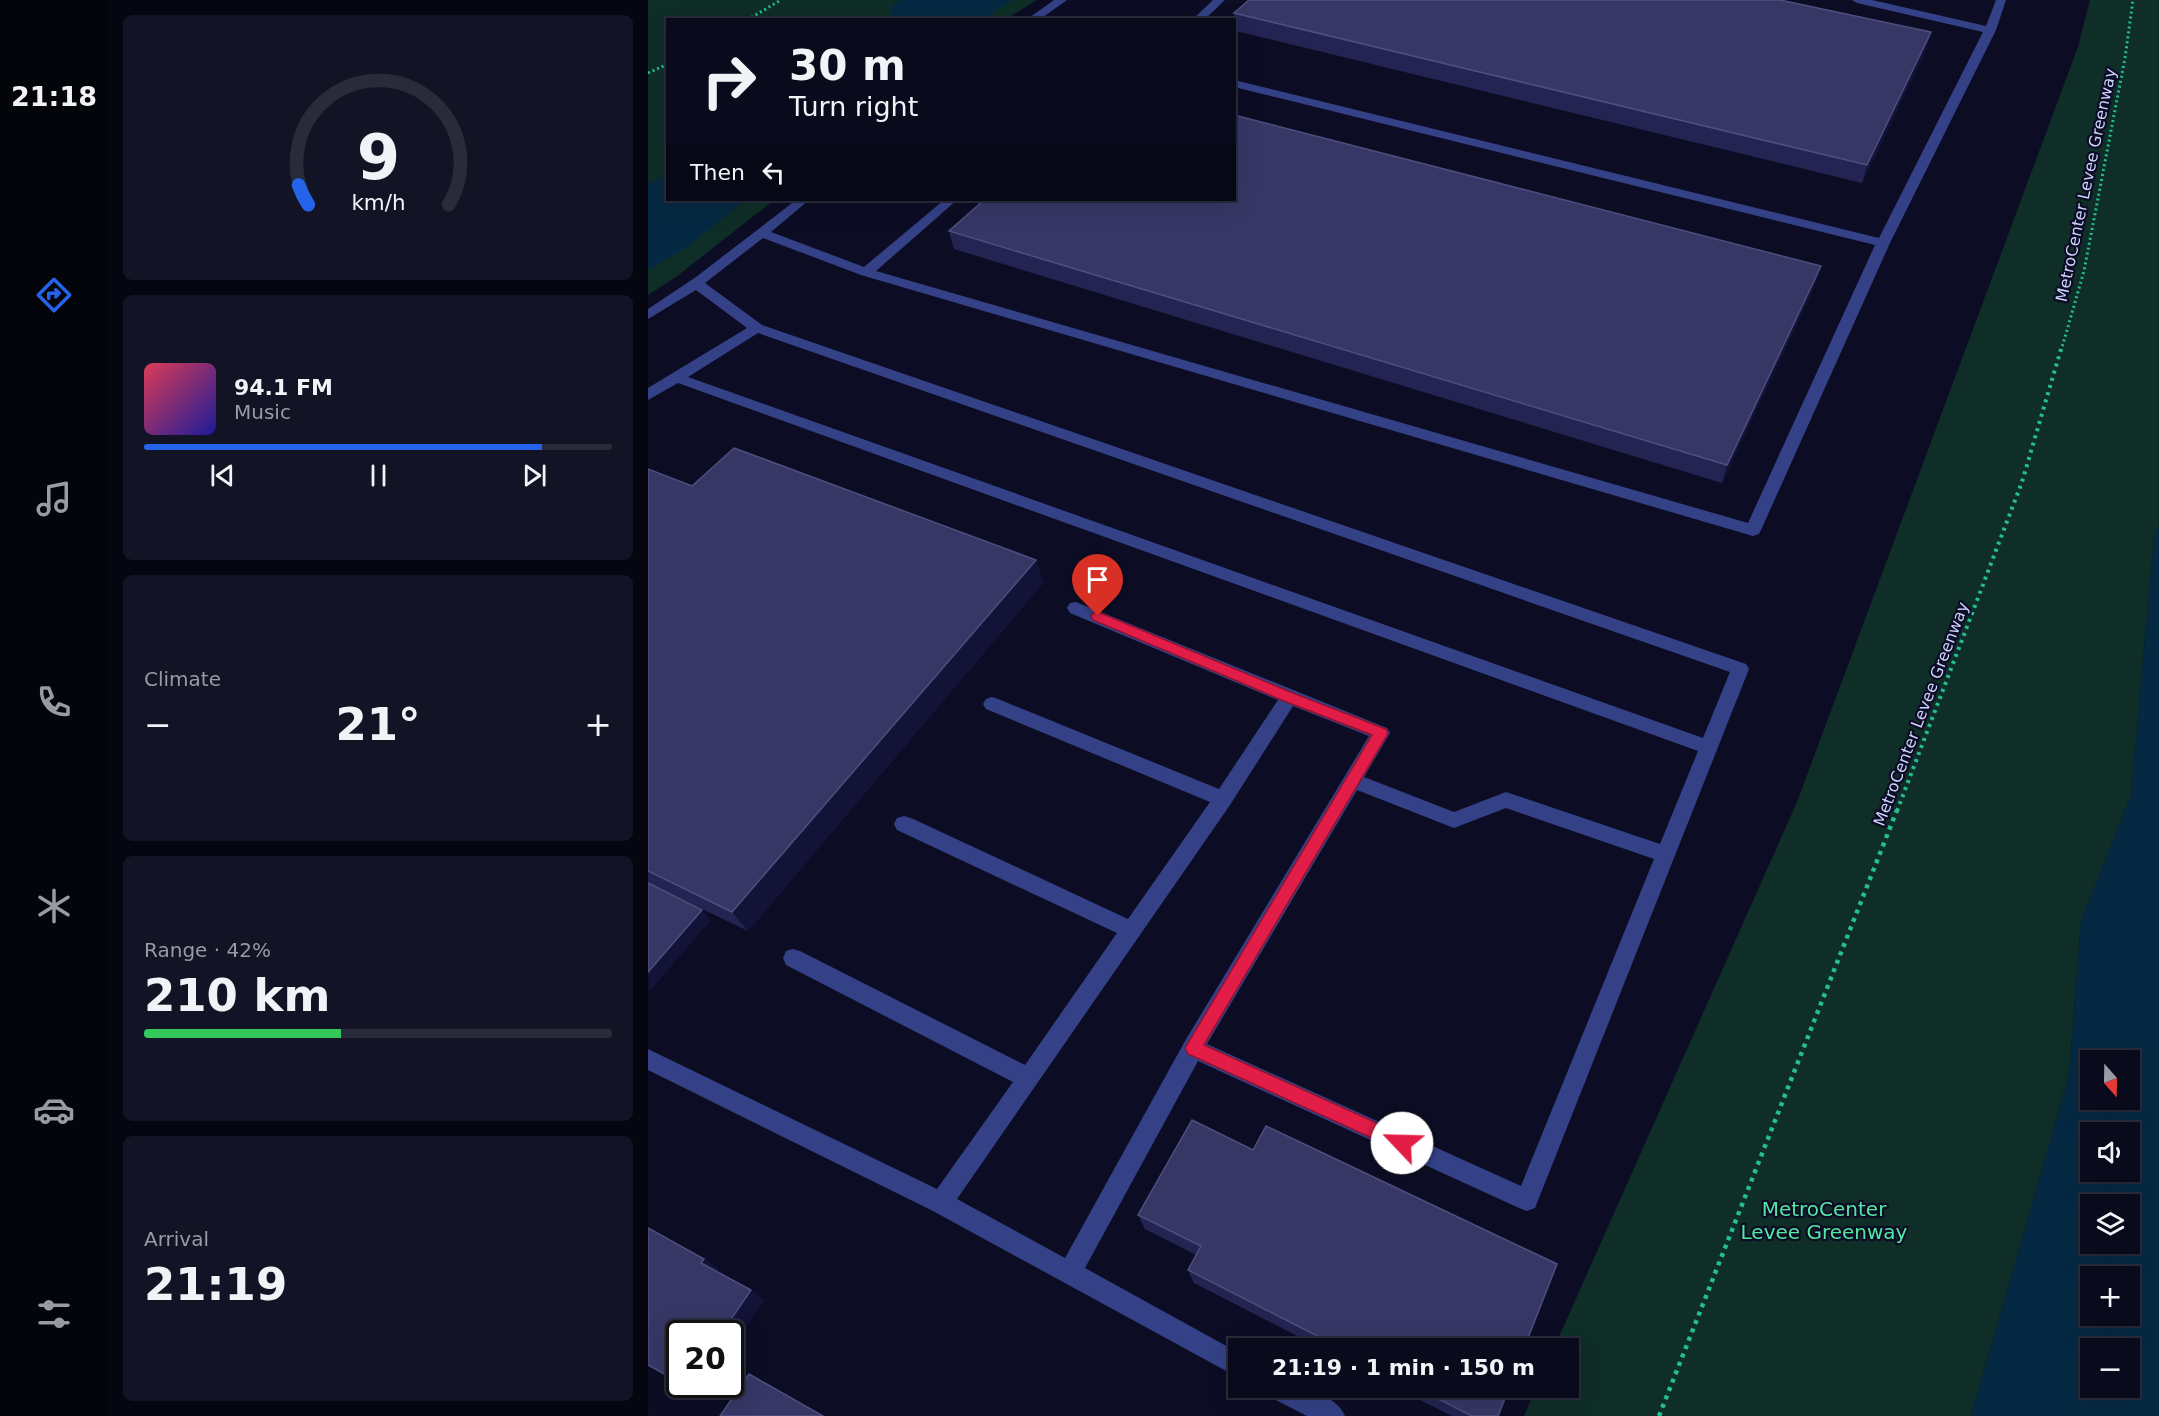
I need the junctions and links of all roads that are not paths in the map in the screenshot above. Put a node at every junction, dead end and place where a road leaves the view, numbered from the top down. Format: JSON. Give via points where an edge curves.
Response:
{"nodes":[{"id":1,"x":1062,"y":0,"type":"edge"},
{"id":2,"x":1220,"y":0,"type":"edge"},
{"id":3,"x":1857,"y":0,"type":"edge"},
{"id":4,"x":2001,"y":0,"type":"edge"},
{"id":5,"x":1034,"y":18,"type":"edge"},
{"id":6,"x":1199,"y":18,"type":"edge"},
{"id":7,"x":1990,"y":30,"type":"junction"},
{"id":8,"x":1236,"y":83,"type":"edge"},
{"id":9,"x":801,"y":201,"type":"edge"},
{"id":10,"x":950,"y":201,"type":"edge"},
{"id":11,"x":761,"y":233,"type":"junction"},
{"id":12,"x":1883,"y":243,"type":"junction"},
{"id":13,"x":866,"y":272,"type":"junction"},
{"id":14,"x":696,"y":283,"type":"junction"},
{"id":15,"x":648,"y":315,"type":"edge"},
{"id":16,"x":757,"y":328,"type":"junction"},
{"id":17,"x":677,"y":378,"type":"junction"},
{"id":18,"x":648,"y":395,"type":"edge"},
{"id":19,"x":1076,"y":608,"type":"dead end"},
{"id":20,"x":1289,"y":697,"type":"junction"},
{"id":21,"x":992,"y":704,"type":"dead end"},
{"id":22,"x":1708,"y":747,"type":"junction"},
{"id":23,"x":1353,"y":781,"type":"junction"},
{"id":24,"x":1223,"y":799,"type":"junction"},
{"id":25,"x":904,"y":824,"type":"dead end"},
{"id":26,"x":1665,"y":854,"type":"junction"},
{"id":27,"x":1131,"y":930,"type":"junction"},
{"id":28,"x":793,"y":957,"type":"dead end"},
{"id":29,"x":1193,"y":1048,"type":"junction"},
{"id":30,"x":648,"y":1059,"type":"edge"},
{"id":31,"x":1029,"y":1078,"type":"junction"},
{"id":32,"x":941,"y":1203,"type":"junction"},
{"id":33,"x":1070,"y":1274,"type":"junction"},
{"id":34,"x":1228,"y":1360,"type":"edge"},
{"id":35,"x":1298,"y":1398,"type":"edge"},
{"id":36,"x":1332,"y":1416,"type":"edge"}],
"edges":[{"from":1,"to":5,"type":"street"},
{"from":2,"to":6,"type":"street"},
{"from":3,"to":7,"type":"street"},
{"from":4,"to":7,"type":"street"},
{"from":7,"to":12,"type":"street"},
{"from":8,"to":12,"type":"street"},
{"from":9,"to":11,"type":"street"},
{"from":10,"to":13,"type":"street"},
{"from":11,"to":13,"type":"street"},
{"from":11,"to":14,"type":"street"},
{"from":12,"to":13,"type":"street","via":[[1753,530]]},
{"from":14,"to":15,"type":"street"},
{"from":14,"to":16,"type":"street"},
{"from":16,"to":17,"type":"street"},
{"from":16,"to":22,"type":"street","via":[[1740,669]]},
{"from":17,"to":18,"type":"street"},
{"from":17,"to":22,"type":"street"},
{"from":19,"to":20,"type":"street"},
{"from":20,"to":23,"type":"street","via":[[1381,733]]},
{"from":20,"to":24,"type":"street"},
{"from":21,"to":24,"type":"street"},
{"from":22,"to":26,"type":"street"},
{"from":23,"to":26,"type":"street","via":[[1454,820],[1506,800]]},
{"from":23,"to":29,"type":"street"},
{"from":24,"to":27,"type":"street"},
{"from":25,"to":27,"type":"street"},
{"from":26,"to":29,"type":"street","via":[[1527,1200]]},
{"from":27,"to":31,"type":"street"},
{"from":28,"to":31,"type":"street"},
{"from":29,"to":33,"type":"street"},
{"from":30,"to":32,"type":"street"},
{"from":31,"to":32,"type":"street"},
{"from":32,"to":33,"type":"street"},
{"from":33,"to":34,"type":"street"},
{"from":35,"to":36,"type":"street"}]}
